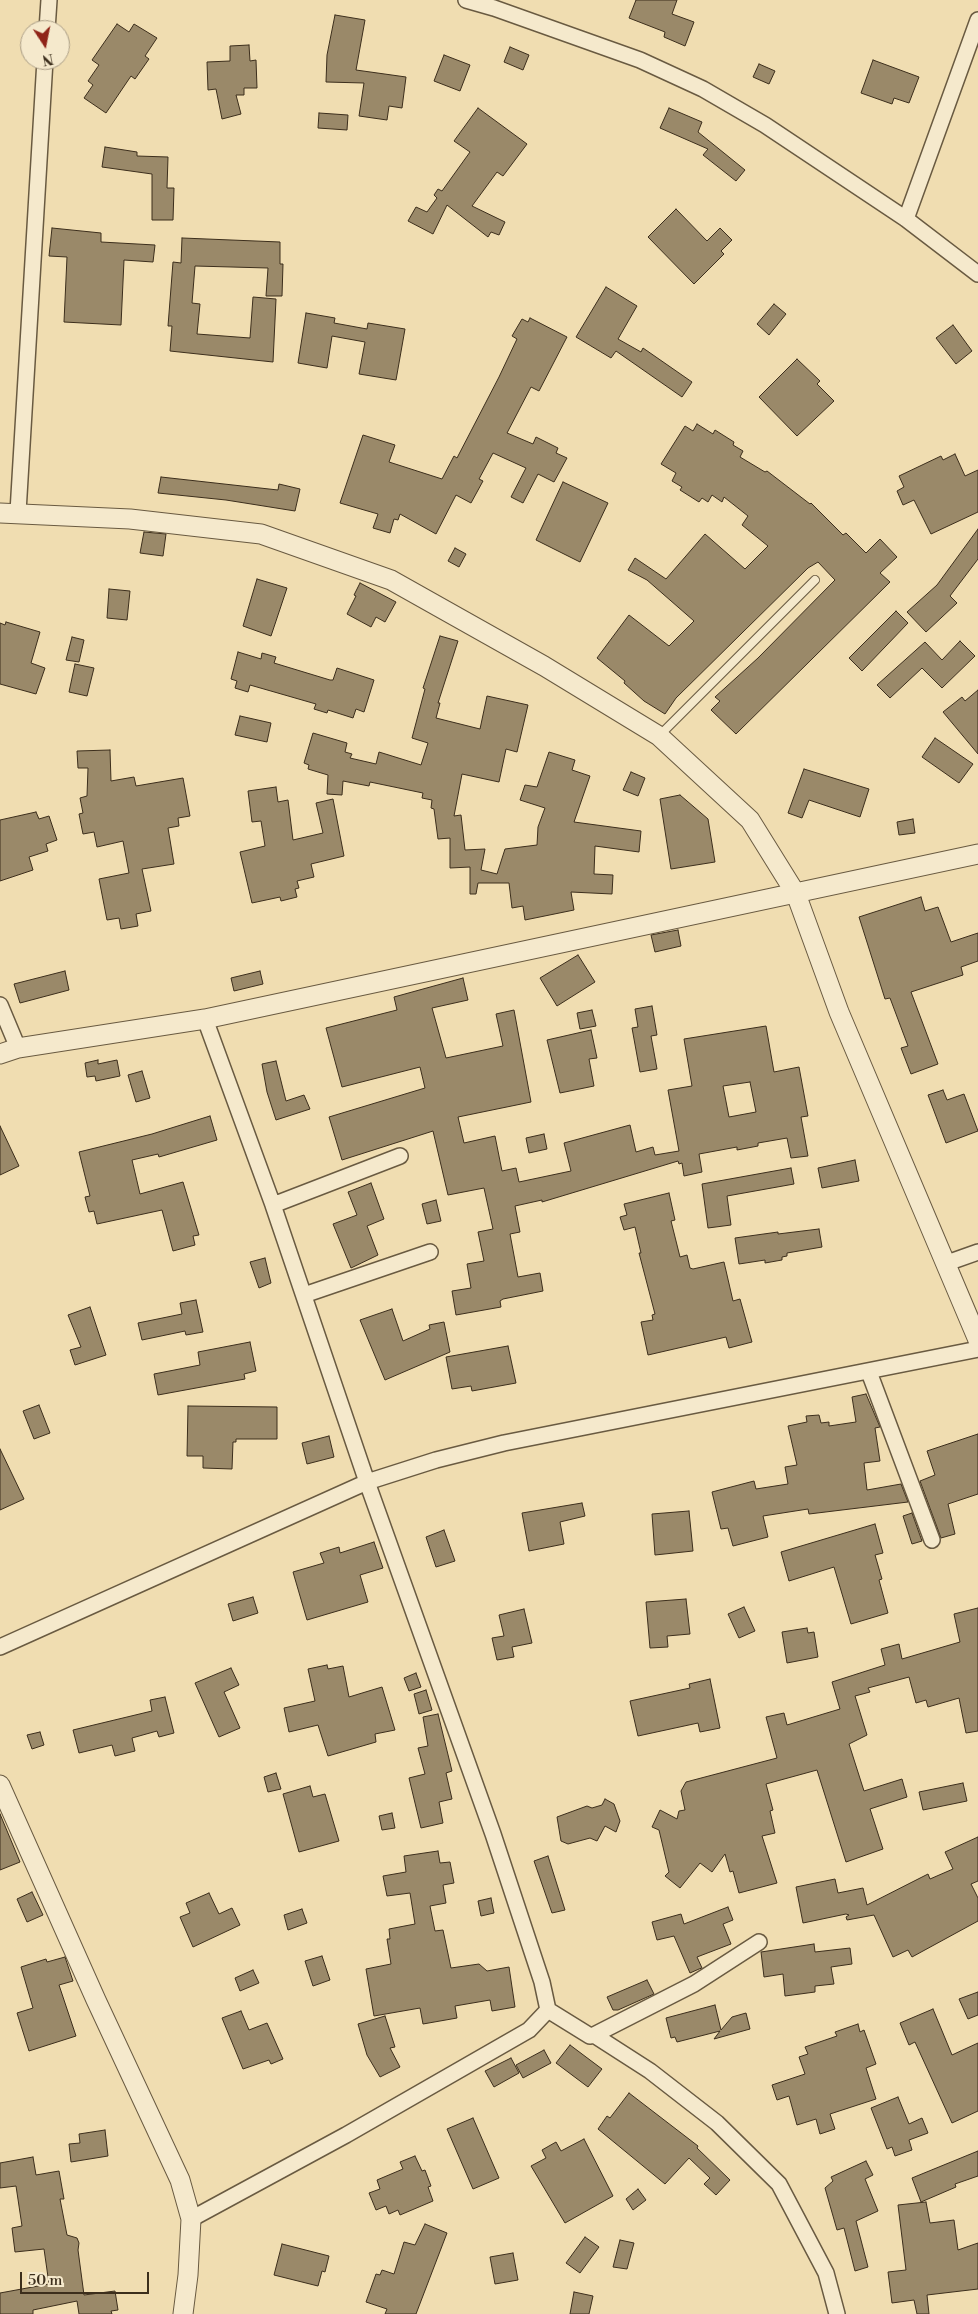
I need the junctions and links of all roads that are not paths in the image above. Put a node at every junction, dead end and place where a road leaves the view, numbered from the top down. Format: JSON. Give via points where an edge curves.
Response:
{"nodes":[{"id":1,"x":49,"y":0,"type":"edge"},
{"id":2,"x":466,"y":0,"type":"edge"},
{"id":3,"x":48,"y":20,"type":"edge"},
{"id":4,"x":978,"y":20,"type":"edge"},
{"id":5,"x":44,"y":70,"type":"edge"},
{"id":6,"x":906,"y":219,"type":"junction"},
{"id":7,"x":978,"y":274,"type":"edge"},
{"id":8,"x":9,"y":512,"type":"edge"},
{"id":9,"x":815,"y":580,"type":"dead end"},
{"id":10,"x":659,"y":736,"type":"junction"},
{"id":11,"x":978,"y":854,"type":"edge"},
{"id":12,"x":796,"y":894,"type":"junction"},
{"id":13,"x":0,"y":1005,"type":"edge"},
{"id":14,"x":205,"y":1019,"type":"junction"},
{"id":15,"x":18,"y":1048,"type":"junction"},
{"id":16,"x":0,"y":1054,"type":"edge"},
{"id":17,"x":400,"y":1156,"type":"dead end"},
{"id":18,"x":273,"y":1205,"type":"junction"},
{"id":19,"x":430,"y":1252,"type":"dead end"},
{"id":20,"x":978,"y":1252,"type":"edge"},
{"id":21,"x":947,"y":1263,"type":"junction"},
{"id":22,"x":304,"y":1295,"type":"junction"},
{"id":23,"x":978,"y":1340,"type":"edge"},
{"id":24,"x":978,"y":1349,"type":"edge"},
{"id":25,"x":869,"y":1372,"type":"junction"},
{"id":26,"x":367,"y":1482,"type":"junction"},
{"id":27,"x":932,"y":1540,"type":"dead end"},
{"id":28,"x":0,"y":1647,"type":"edge"},
{"id":29,"x":1,"y":1787,"type":"edge"},
{"id":30,"x":759,"y":1942,"type":"dead end"},
{"id":31,"x":548,"y":2010,"type":"junction"},
{"id":32,"x":594,"y":2035,"type":"junction"},
{"id":33,"x":191,"y":2219,"type":"junction"},
{"id":34,"x":183,"y":2314,"type":"edge"},
{"id":35,"x":837,"y":2314,"type":"edge"}],
"edges":[{"from":1,"to":3,"type":"street"},
{"from":2,"to":6,"type":"street","via":[[640,60],[703,89],[765,125]]},
{"from":4,"to":6,"type":"street"},
{"from":5,"to":8,"type":"street"},
{"from":6,"to":7,"type":"street"},
{"from":8,"to":10,"type":"street","via":[[130,518],[261,534],[392,580]]},
{"from":9,"to":10,"type":"lane"},
{"from":10,"to":12,"type":"street","via":[[750,820]]},
{"from":11,"to":12,"type":"street"},
{"from":12,"to":14,"type":"street"},
{"from":12,"to":21,"type":"street","via":[[839,1012]]},
{"from":13,"to":15,"type":"street"},
{"from":14,"to":15,"type":"street"},
{"from":14,"to":18,"type":"street"},
{"from":15,"to":16,"type":"street"},
{"from":17,"to":18,"type":"street"},
{"from":18,"to":22,"type":"street"},
{"from":19,"to":22,"type":"street"},
{"from":20,"to":21,"type":"street"},
{"from":21,"to":23,"type":"street"},
{"from":22,"to":26,"type":"street"},
{"from":24,"to":25,"type":"street"},
{"from":25,"to":26,"type":"street","via":[[504,1442]]},
{"from":25,"to":27,"type":"street"},
{"from":26,"to":28,"type":"street"},
{"from":26,"to":31,"type":"street","via":[[493,1834],[542,1982]]},
{"from":29,"to":33,"type":"street","via":[[180,2180]]},
{"from":30,"to":32,"type":"street","via":[[694,1984]]},
{"from":31,"to":32,"type":"street","via":[[590,2036]]},
{"from":31,"to":33,"type":"street","via":[[529,2030]]},
{"from":32,"to":35,"type":"street","via":[[650,2071],[717,2122],[778,2184],[826,2273]]},
{"from":33,"to":34,"type":"street"}]}
